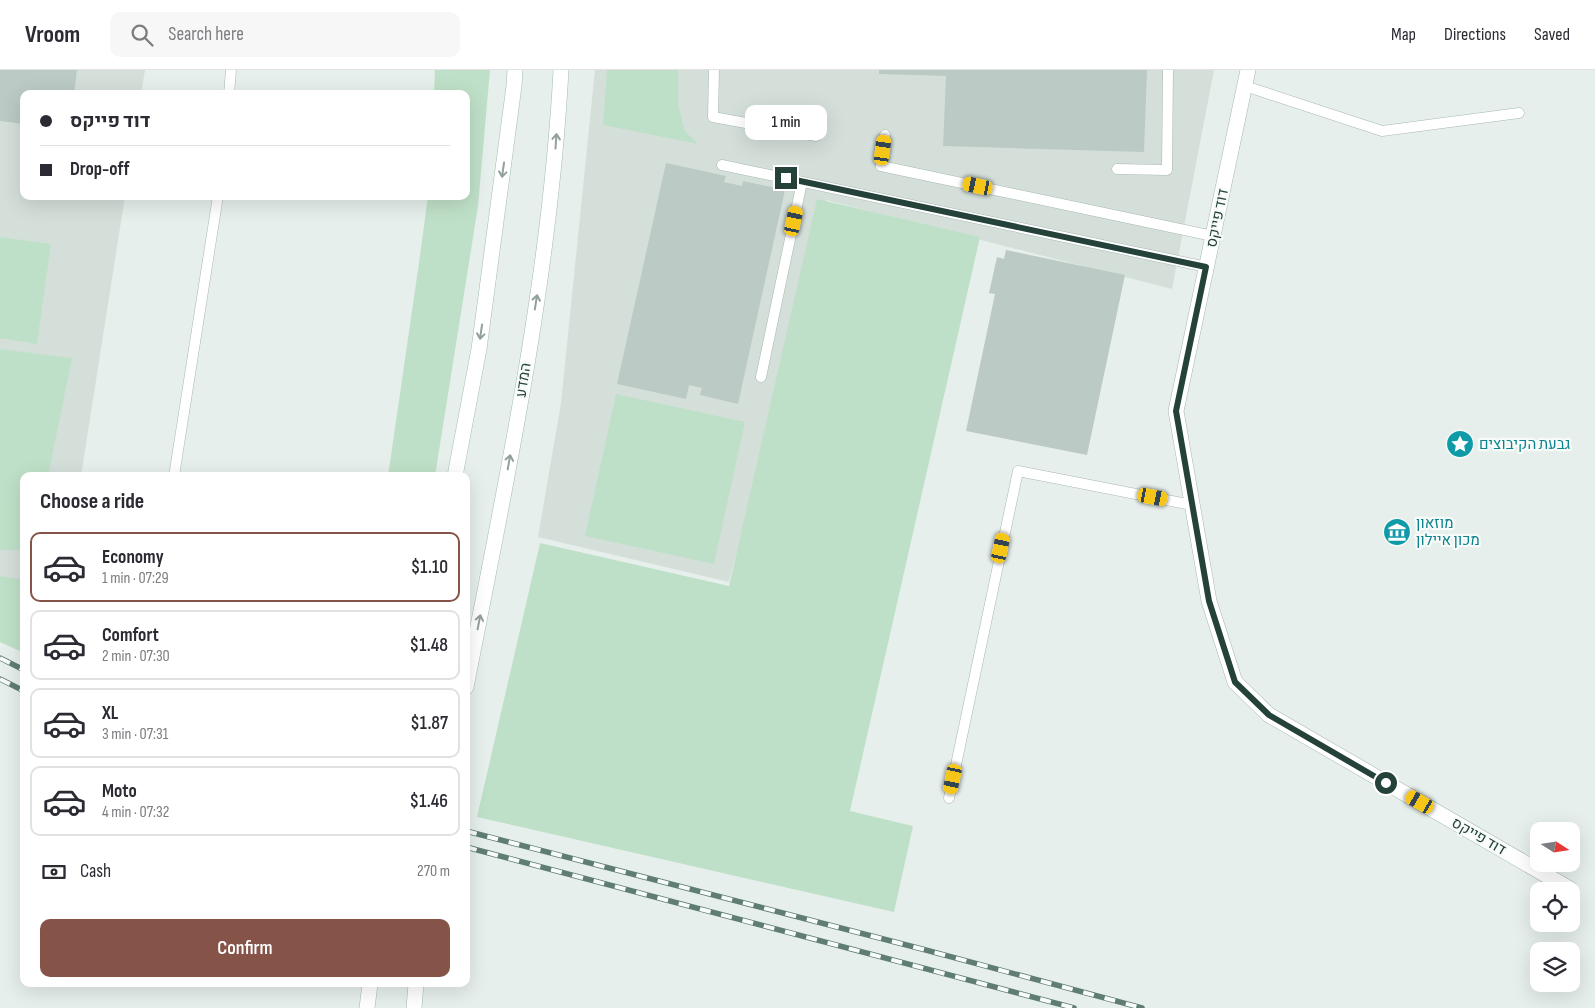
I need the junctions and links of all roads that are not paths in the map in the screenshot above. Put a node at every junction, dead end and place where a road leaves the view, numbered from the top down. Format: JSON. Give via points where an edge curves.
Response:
{"nodes":[{"id":1,"x":231,"y":70,"type":"edge"},
{"id":2,"x":515,"y":70,"type":"edge"},
{"id":3,"x":561,"y":70,"type":"edge"},
{"id":4,"x":714,"y":70,"type":"edge"},
{"id":5,"x":1168,"y":70,"type":"edge"},
{"id":6,"x":1248,"y":70,"type":"edge"},
{"id":7,"x":1245,"y":86,"type":"junction"},
{"id":8,"x":230,"y":90,"type":"edge"},
{"id":9,"x":1519,"y":113,"type":"dead end"},
{"id":10,"x":885,"y":135,"type":"dead end"},
{"id":11,"x":816,"y":136,"type":"dead end"},
{"id":12,"x":722,"y":165,"type":"dead end"},
{"id":13,"x":1117,"y":169,"type":"dead end"},
{"id":14,"x":802,"y":182,"type":"junction"},
{"id":15,"x":217,"y":200,"type":"edge"},
{"id":16,"x":1213,"y":236,"type":"junction"},
{"id":17,"x":1206,"y":267,"type":"junction"},
{"id":18,"x":761,"y":377,"type":"dead end"},
{"id":19,"x":175,"y":472,"type":"edge"},
{"id":20,"x":456,"y":472,"type":"edge"},
{"id":21,"x":1192,"y":505,"type":"junction"},
{"id":22,"x":470,"y":666,"type":"edge"},
{"id":23,"x":949,"y":798,"type":"dead end"},
{"id":24,"x":1558,"y":882,"type":"edge"},
{"id":25,"x":370,"y":987,"type":"edge"},
{"id":26,"x":416,"y":987,"type":"edge"},
{"id":27,"x":367,"y":1008,"type":"edge"},
{"id":28,"x":414,"y":1008,"type":"edge"}],
"edges":[{"from":1,"to":8,"type":"lane"},
{"from":2,"to":20,"type":"main road","one_way":true,"via":[[479,349]]},
{"from":22,"to":3,"type":"main road","name":"המדע","one_way":true,"via":[[539,285]]},
{"from":4,"to":11,"type":"lane","via":[[713,117]]},
{"from":5,"to":13,"type":"lane","via":[[1167,170]]},
{"from":6,"to":7,"type":"main road","name":"דוד פייקס"},
{"from":7,"to":9,"type":"lane","via":[[1382,131]]},
{"from":7,"to":16,"type":"main road","name":"דוד פייקס"},
{"from":10,"to":16,"type":"lane","via":[[881,166]]},
{"from":12,"to":14,"type":"lane"},
{"from":14,"to":17,"type":"lane"},
{"from":14,"to":18,"type":"lane"},
{"from":15,"to":19,"type":"lane"},
{"from":16,"to":17,"type":"main road","name":"דוד פייקס"},
{"from":17,"to":21,"type":"main road","name":"דוד פייקס","via":[[1176,411]]},
{"from":21,"to":23,"type":"lane","via":[[1018,471]]},
{"from":21,"to":24,"type":"main road","name":"דוד פייקס","via":[[1209,601],[1235,682],[1269,715]]},
{"from":25,"to":27,"type":"main road"},
{"from":26,"to":28,"type":"main road"}]}
